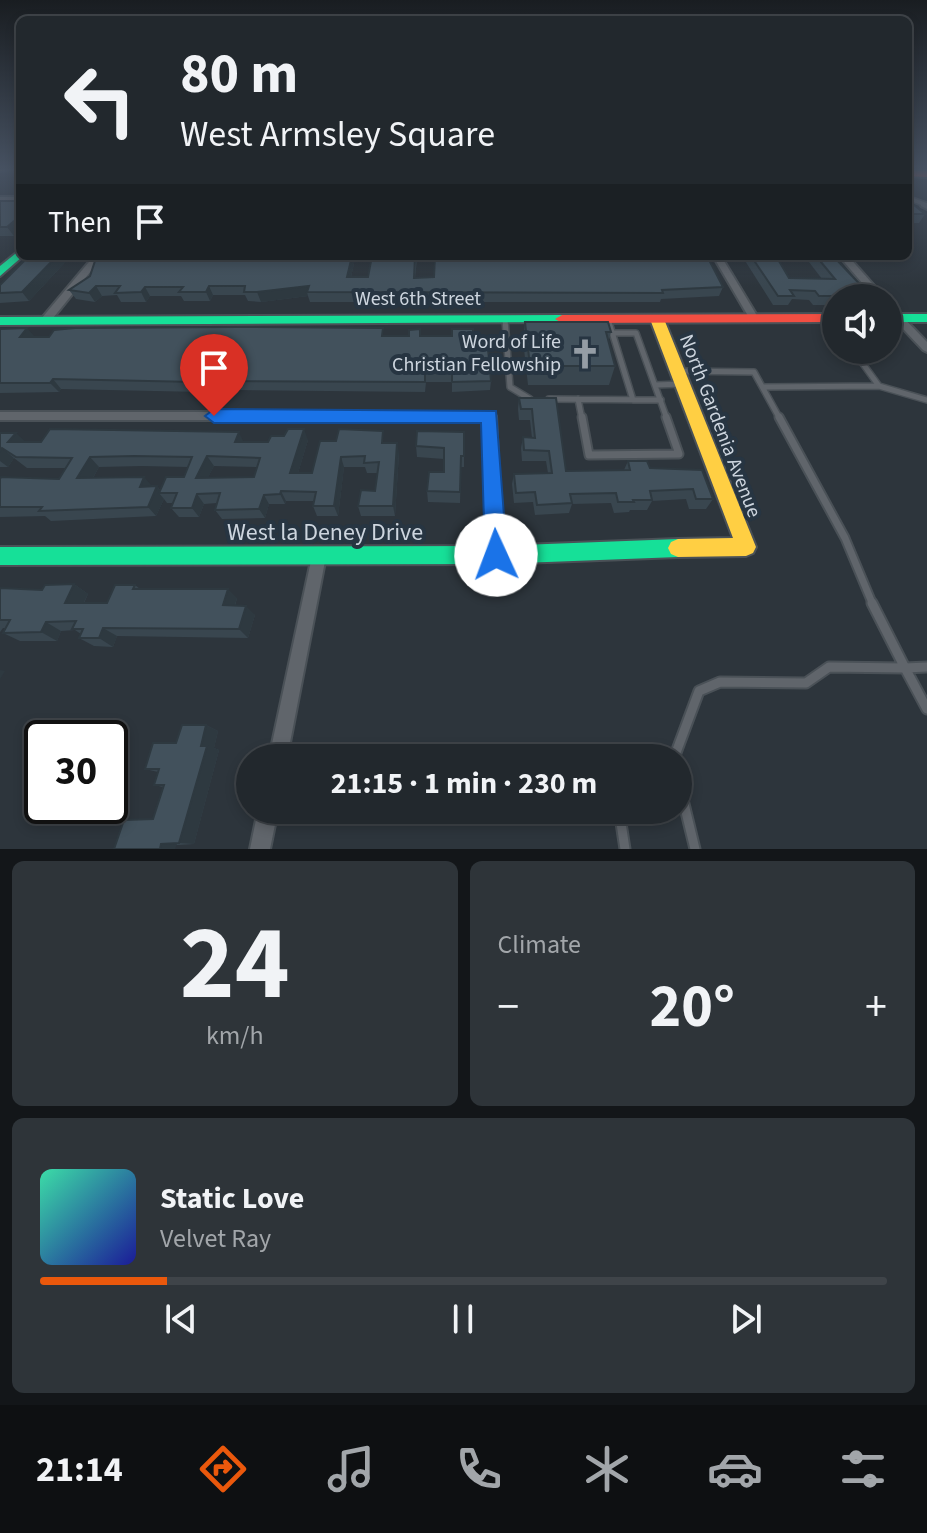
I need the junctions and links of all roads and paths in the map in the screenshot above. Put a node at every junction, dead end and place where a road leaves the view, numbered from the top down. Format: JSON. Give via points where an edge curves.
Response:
{"nodes":[{"id":1,"x":16,"y":257,"type":"edge"},
{"id":2,"x":96,"y":260,"type":"edge"},
{"id":3,"x":719,"y":260,"type":"edge"},
{"id":4,"x":847,"y":260,"type":"edge"},
{"id":5,"x":0,"y":272,"type":"edge"},
{"id":6,"x":868,"y":284,"type":"edge"},
{"id":7,"x":902,"y":315,"type":"edge"},
{"id":8,"x":927,"y":318,"type":"edge"},
{"id":9,"x":505,"y":319,"type":"junction"},
{"id":10,"x":657,"y":319,"type":"junction"},
{"id":11,"x":754,"y":319,"type":"junction"},
{"id":12,"x":0,"y":321,"type":"edge"},
{"id":13,"x":45,"y":321,"type":"junction"},
{"id":14,"x":822,"y":321,"type":"edge"},
{"id":15,"x":902,"y":324,"type":"edge"},
{"id":16,"x":610,"y":326,"type":"junction"},
{"id":17,"x":927,"y":348,"type":"edge"},
{"id":18,"x":863,"y":364,"type":"edge"},
{"id":19,"x":680,"y":378,"type":"junction"},
{"id":20,"x":655,"y":385,"type":"junction"},
{"id":21,"x":879,"y":386,"type":"junction"},
{"id":22,"x":763,"y":387,"type":"junction"},
{"id":23,"x":578,"y":399,"type":"junction"},
{"id":24,"x":633,"y":400,"type":"junction"},
{"id":25,"x":661,"y":400,"type":"junction"},
{"id":26,"x":927,"y":400,"type":"edge"},
{"id":27,"x":0,"y":416,"type":"edge"},
{"id":28,"x":746,"y":547,"type":"joint"},
{"id":29,"x":496,"y":555,"type":"junction"},
{"id":30,"x":0,"y":556,"type":"edge"},
{"id":31,"x":319,"y":556,"type":"junction"},
{"id":32,"x":927,"y":667,"type":"edge"},
{"id":33,"x":905,"y":668,"type":"junction"},
{"id":34,"x":927,"y":709,"type":"edge"},
{"id":35,"x":281,"y":744,"type":"edge"},
{"id":36,"x":679,"y":744,"type":"edge"},
{"id":37,"x":265,"y":824,"type":"edge"},
{"id":38,"x":621,"y":824,"type":"edge"},
{"id":39,"x":689,"y":824,"type":"edge"},
{"id":40,"x":260,"y":849,"type":"edge"},
{"id":41,"x":625,"y":849,"type":"edge"},
{"id":42,"x":695,"y":849,"type":"edge"}],
"edges":[{"from":1,"to":5,"type":"main road"},
{"from":2,"to":13,"type":"street"},
{"from":3,"to":11,"type":"street"},
{"from":4,"to":6,"type":"street"},
{"from":7,"to":8,"type":"main road"},
{"from":9,"to":13,"type":"main road","name":"West 6th Street"},
{"from":9,"to":16,"type":"main road","name":"West 6th Street"},
{"from":9,"to":23,"type":"lane","via":[[510,387],[527,399]]},
{"from":10,"to":11,"type":"main road","name":"West 6th Street"},
{"from":10,"to":16,"type":"main road","name":"West 6th Street"},
{"from":10,"to":19,"type":"main road","name":"North Gardenia Avenue"},
{"from":11,"to":14,"type":"main road","name":"West 6th Street"},
{"from":12,"to":13,"type":"main road","name":"West 6th Street"},
{"from":15,"to":17,"type":"street"},
{"from":16,"to":20,"type":"lane","via":[[636,333]]},
{"from":16,"to":24,"type":"lane"},
{"from":18,"to":21,"type":"lane"},
{"from":19,"to":20,"type":"lane"},
{"from":19,"to":22,"type":"lane","via":[[754,372]]},
{"from":19,"to":28,"type":"main road","name":"North Gardenia Avenue"},
{"from":20,"to":25,"type":"lane"},
{"from":21,"to":22,"type":"lane"},
{"from":21,"to":26,"type":"lane"},
{"from":22,"to":33,"type":"lane","via":[[845,538],[860,581]]},
{"from":23,"to":24,"type":"lane"},
{"from":23,"to":25,"type":"lane","via":[[589,455],[679,454]]},
{"from":24,"to":25,"type":"lane"},
{"from":27,"to":29,"type":"street","via":[[490,416]]},
{"from":28,"to":29,"type":"main road","name":"West la Deney Drive"},
{"from":29,"to":31,"type":"main road","name":"West la Deney Drive"},
{"from":30,"to":31,"type":"main road","name":"West la Deney Drive"},
{"from":31,"to":35,"type":"street"},
{"from":32,"to":33,"type":"lane"},
{"from":33,"to":34,"type":"lane"},
{"from":33,"to":36,"type":"lane","via":[[829,667],[806,683],[720,682],[699,691]]},
{"from":37,"to":40,"type":"street"},
{"from":38,"to":41,"type":"lane"},
{"from":39,"to":42,"type":"lane"}]}
